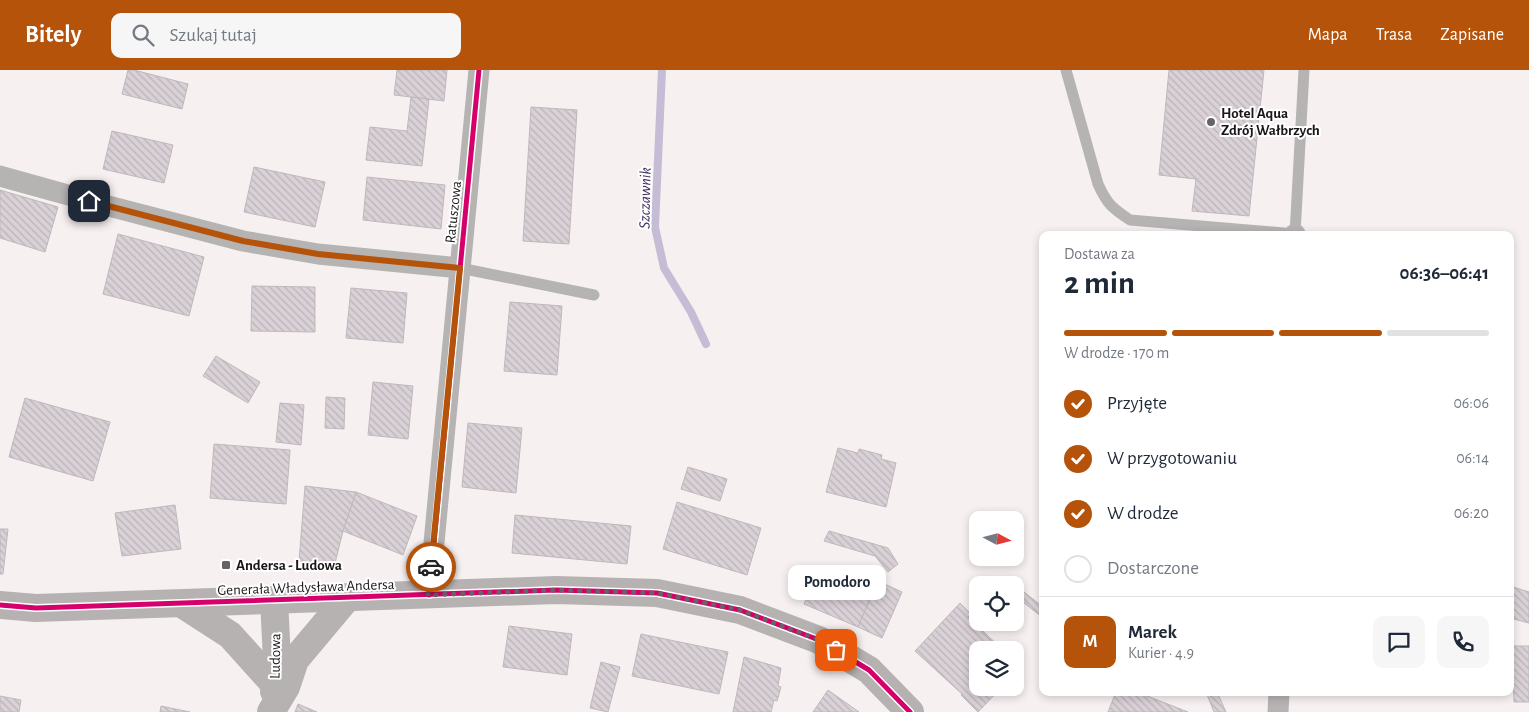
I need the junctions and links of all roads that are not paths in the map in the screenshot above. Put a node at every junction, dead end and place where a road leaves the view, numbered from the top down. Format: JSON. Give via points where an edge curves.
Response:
{"nodes":[{"id":1,"x":479,"y":70,"type":"edge"},
{"id":2,"x":1066,"y":70,"type":"edge"},
{"id":3,"x":1304,"y":70,"type":"edge"},
{"id":4,"x":0,"y":176,"type":"edge"},
{"id":5,"x":1260,"y":231,"type":"edge"},
{"id":6,"x":1295,"y":231,"type":"edge"},
{"id":7,"x":460,"y":268,"type":"junction"},
{"id":8,"x":594,"y":295,"type":"dead end"},
{"id":9,"x":428,"y":595,"type":"junction"},
{"id":10,"x":347,"y":598,"type":"junction"},
{"id":11,"x":274,"y":600,"type":"junction"},
{"id":12,"x":182,"y":604,"type":"junction"},
{"id":13,"x":0,"y":605,"type":"edge"},
{"id":14,"x":275,"y":685,"type":"junction"},
{"id":15,"x":1279,"y":696,"type":"edge"},
{"id":16,"x":271,"y":712,"type":"edge"},
{"id":17,"x":910,"y":712,"type":"edge"},
{"id":18,"x":1278,"y":712,"type":"edge"}],
"edges":[{"from":1,"to":7,"type":"street","name":"Ratuszowa"},
{"from":2,"to":5,"type":"lane","via":[[1098,184],[1105,200],[1116,211],[1130,220]]},
{"from":3,"to":6,"type":"lane"},
{"from":4,"to":7,"type":"street","via":[[243,241],[318,254]]},
{"from":7,"to":8,"type":"lane"},
{"from":7,"to":9,"type":"street","name":"Ratuszowa"},
{"from":9,"to":10,"type":"street","name":"Generała Władysława Andersa"},
{"from":9,"to":17,"type":"street","name":"Generała Władysława Andersa","via":[[556,590],[657,593],[740,610],[819,640],[869,670]]},
{"from":10,"to":11,"type":"street","name":"Generała Władysława Andersa"},
{"from":10,"to":16,"type":"street","via":[[295,660],[286,687]]},
{"from":11,"to":12,"type":"street","name":"Generała Władysława Andersa"},
{"from":11,"to":14,"type":"street","name":"Ludowa"},
{"from":12,"to":13,"type":"street","name":"Generała Władysława Andersa","via":[[36,608]]},
{"from":12,"to":14,"type":"street","via":[[230,635]]},
{"from":14,"to":16,"type":"street","name":"Ludowa"},
{"from":15,"to":18,"type":"street"}]}
